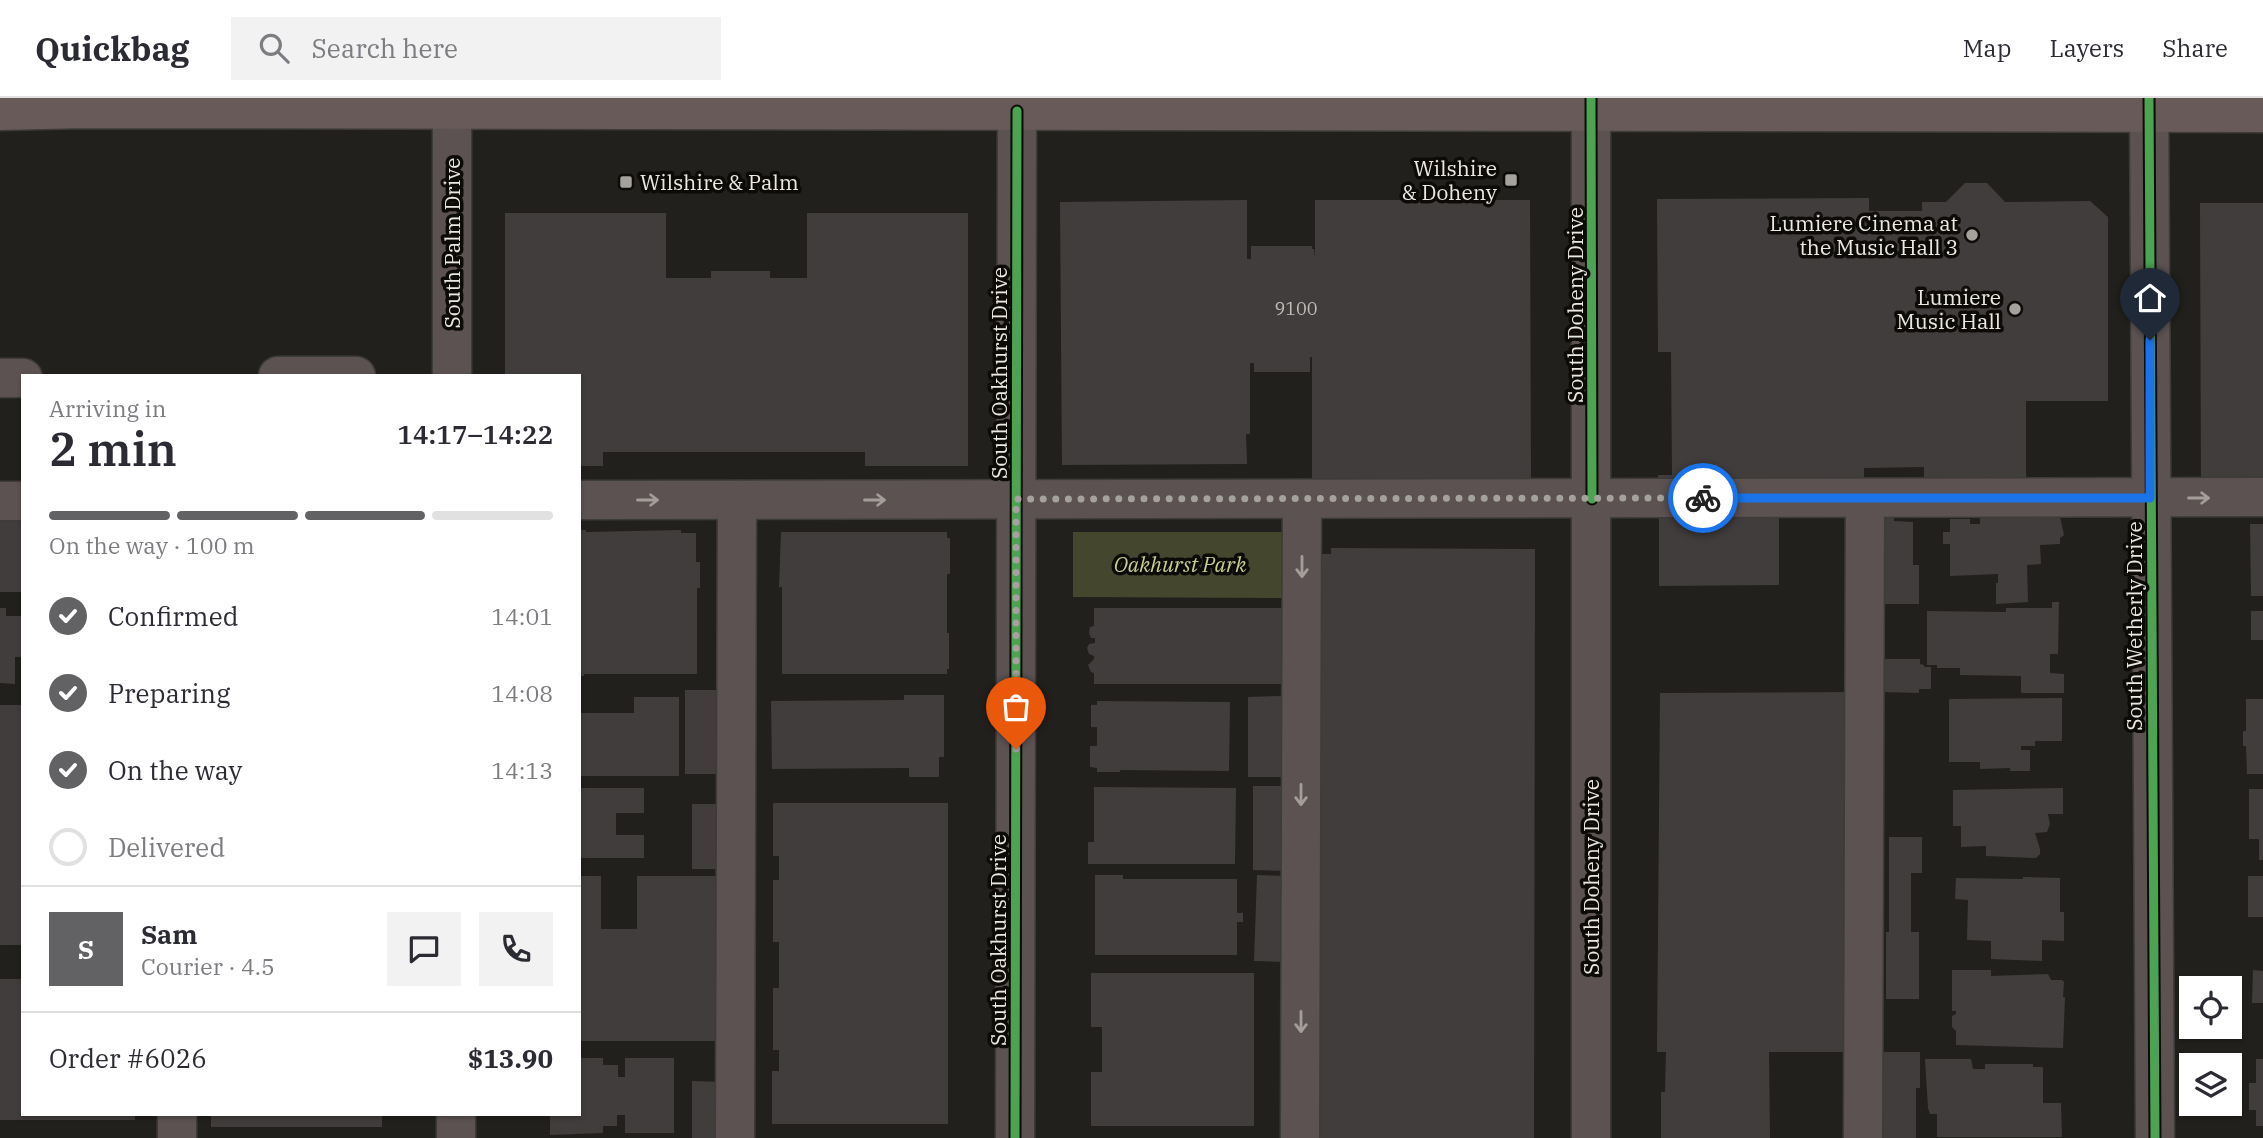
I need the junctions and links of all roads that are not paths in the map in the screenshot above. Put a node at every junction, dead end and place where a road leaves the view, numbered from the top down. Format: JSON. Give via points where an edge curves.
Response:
{"nodes":[{"id":1,"x":214,"y":104,"type":"edge"},
{"id":2,"x":909,"y":104,"type":"edge"},
{"id":3,"x":1591,"y":105,"type":"edge"},
{"id":4,"x":2149,"y":106,"type":"edge"},
{"id":5,"x":452,"y":110,"type":"junction"},
{"id":6,"x":0,"y":111,"type":"edge"},
{"id":7,"x":1017,"y":111,"type":"junction"},
{"id":8,"x":2263,"y":113,"type":"edge"},
{"id":9,"x":452,"y":374,"type":"edge"},
{"id":10,"x":0,"y":378,"type":"edge"},
{"id":11,"x":21,"y":378,"type":"edge"},
{"id":12,"x":2263,"y":497,"type":"edge"},
{"id":13,"x":2150,"y":498,"type":"junction"},
{"id":14,"x":1016,"y":499,"type":"junction"},
{"id":15,"x":1302,"y":499,"type":"junction"},
{"id":16,"x":1592,"y":499,"type":"junction"},
{"id":17,"x":1865,"y":499,"type":"junction"},
{"id":18,"x":581,"y":500,"type":"edge"},
{"id":19,"x":737,"y":500,"type":"junction"},
{"id":20,"x":0,"y":501,"type":"edge"},
{"id":21,"x":21,"y":501,"type":"edge"},
{"id":22,"x":177,"y":1116,"type":"edge"},
{"id":23,"x":456,"y":1116,"type":"edge"},
{"id":24,"x":177,"y":1138,"type":"edge"},
{"id":25,"x":456,"y":1138,"type":"edge"},
{"id":26,"x":735,"y":1138,"type":"edge"},
{"id":27,"x":1015,"y":1138,"type":"edge"},
{"id":28,"x":1300,"y":1138,"type":"edge"},
{"id":29,"x":1591,"y":1138,"type":"edge"},
{"id":30,"x":1863,"y":1138,"type":"edge"},
{"id":31,"x":2155,"y":1138,"type":"edge"}],
"edges":[{"from":1,"to":5,"type":"main road"},
{"from":1,"to":6,"type":"main road"},
{"from":2,"to":5,"type":"main road"},
{"from":2,"to":7,"type":"main road"},
{"from":3,"to":4,"type":"main road"},
{"from":3,"to":7,"type":"main road"},
{"from":3,"to":16,"type":"street","name":"South Doheny Drive"},
{"from":4,"to":8,"type":"main road"},
{"from":4,"to":13,"type":"street","name":"South Wetherly Drive"},
{"from":5,"to":9,"type":"street","name":"South Palm Drive"},
{"from":7,"to":14,"type":"street","name":"South Oakhurst Drive"},
{"from":10,"to":11,"type":"street"},
{"from":13,"to":12,"type":"street","one_way":true},
{"from":13,"to":17,"type":"street"},
{"from":13,"to":31,"type":"street","name":"South Wetherly Drive"},
{"from":14,"to":15,"type":"street"},
{"from":19,"to":14,"type":"street","one_way":true},
{"from":14,"to":27,"type":"street","name":"South Oakhurst Drive"},
{"from":15,"to":16,"type":"street"},
{"from":15,"to":28,"type":"street","one_way":true},
{"from":16,"to":17,"type":"street"},
{"from":16,"to":29,"type":"street","name":"South Doheny Drive"},
{"from":17,"to":30,"type":"street"},
{"from":18,"to":19,"type":"street","one_way":true},
{"from":19,"to":26,"type":"street"},
{"from":20,"to":21,"type":"street"},
{"from":22,"to":24,"type":"street"},
{"from":23,"to":25,"type":"street"}]}
